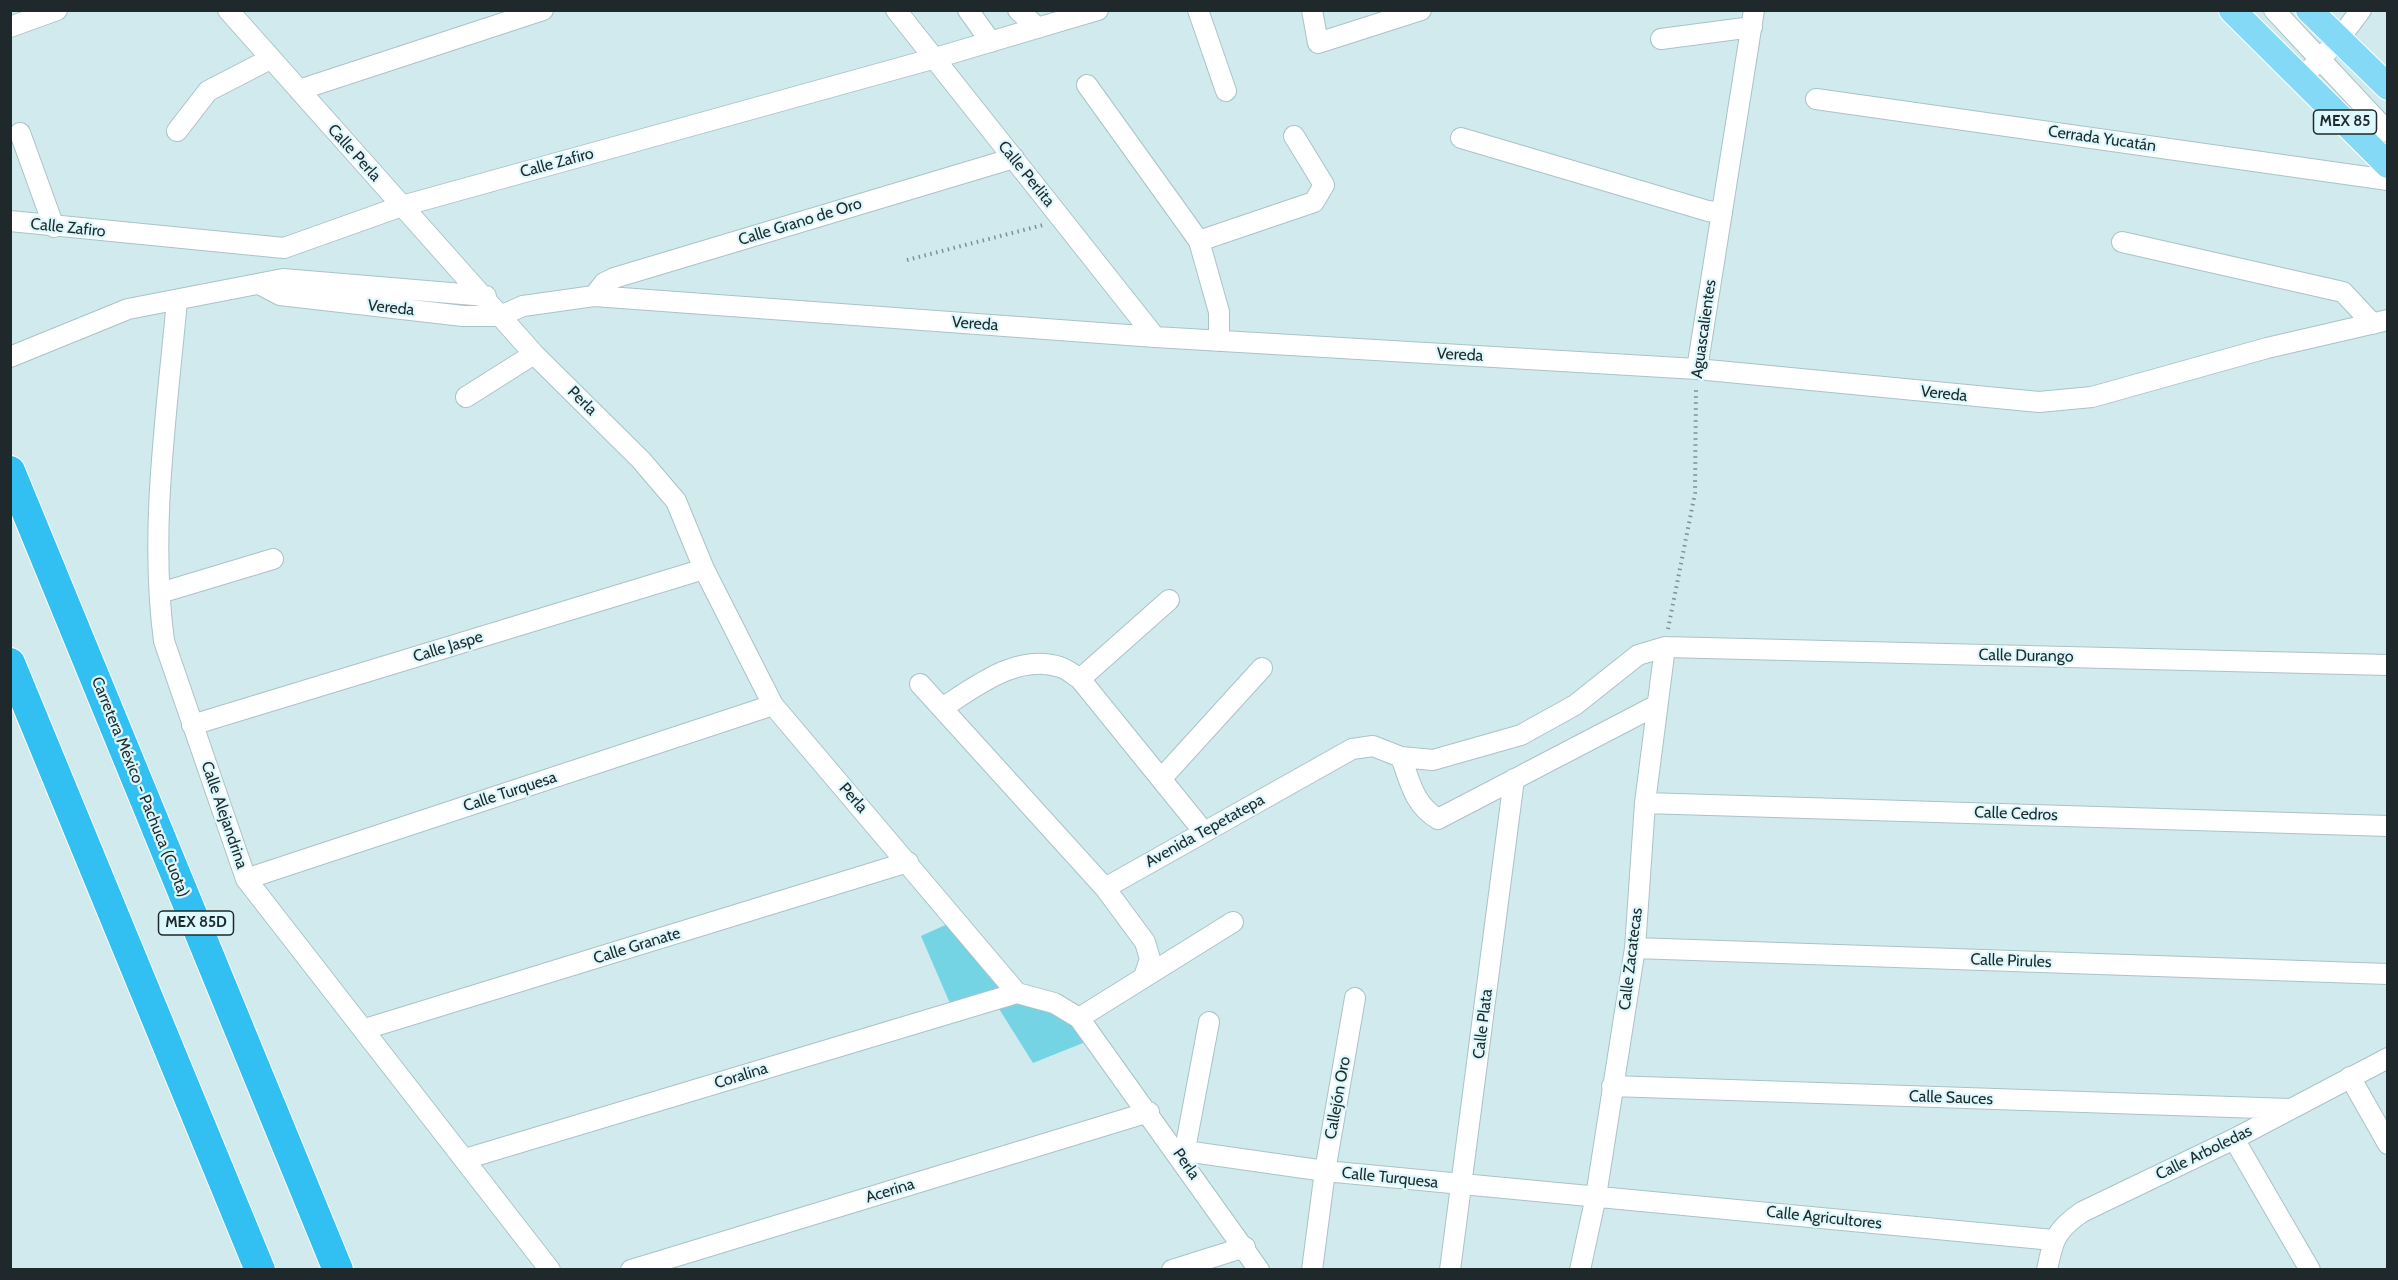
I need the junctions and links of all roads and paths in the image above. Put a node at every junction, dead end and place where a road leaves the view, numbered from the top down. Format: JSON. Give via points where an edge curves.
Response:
{"nodes":[{"id":1,"x":228,"y":10,"type":"edge"},
{"id":2,"x":543,"y":10,"type":"edge"},
{"id":3,"x":896,"y":10,"type":"edge"},
{"id":4,"x":968,"y":10,"type":"edge"},
{"id":5,"x":1018,"y":10,"type":"edge"},
{"id":6,"x":1098,"y":10,"type":"edge"},
{"id":7,"x":1198,"y":10,"type":"edge"},
{"id":8,"x":1312,"y":10,"type":"edge"},
{"id":9,"x":1421,"y":10,"type":"edge"},
{"id":10,"x":2232,"y":10,"type":"edge"},
{"id":11,"x":2274,"y":10,"type":"edge"},
{"id":12,"x":2286,"y":10,"type":"edge"},
{"id":13,"x":2361,"y":10,"type":"edge"},
{"id":14,"x":47,"y":12,"type":"edge"},
{"id":15,"x":1753,"y":19,"type":"edge"},
{"id":16,"x":10,"y":27,"type":"edge"},
{"id":17,"x":1038,"y":28,"type":"junction"},
{"id":18,"x":2321,"y":34,"type":"edge"},
{"id":19,"x":1661,"y":39,"type":"dead end"},
{"id":20,"x":991,"y":42,"type":"junction"},
{"id":21,"x":270,"y":58,"type":"junction"},
{"id":22,"x":932,"y":59,"type":"junction"},
{"id":23,"x":2284,"y":61,"type":"junction"},
{"id":24,"x":2302,"y":78,"type":"junction"},
{"id":25,"x":1087,"y":85,"type":"dead end"},
{"id":26,"x":2388,"y":87,"type":"edge"},
{"id":27,"x":299,"y":90,"type":"junction"},
{"id":28,"x":1226,"y":91,"type":"dead end"},
{"id":29,"x":1816,"y":99,"type":"dead end"},
{"id":30,"x":2388,"y":116,"type":"edge"},
{"id":31,"x":177,"y":131,"type":"dead end"},
{"id":32,"x":2388,"y":132,"type":"edge"},
{"id":33,"x":20,"y":133,"type":"dead end"},
{"id":34,"x":1294,"y":136,"type":"dead end"},
{"id":35,"x":1461,"y":138,"type":"dead end"},
{"id":36,"x":1014,"y":158,"type":"junction"},
{"id":37,"x":2388,"y":165,"type":"edge"},
{"id":38,"x":2388,"y":180,"type":"edge"},
{"id":39,"x":402,"y":206,"type":"junction"},
{"id":40,"x":1722,"y":213,"type":"junction"},
{"id":41,"x":1060,"y":216,"type":"junction"},
{"id":42,"x":10,"y":221,"type":"edge"},
{"id":43,"x":54,"y":227,"type":"junction"},
{"id":44,"x":1199,"y":241,"type":"junction"},
{"id":45,"x":2122,"y":242,"type":"dead end"},
{"id":46,"x":284,"y":248,"type":"junction"},
{"id":47,"x":907,"y":260,"type":"dead end"},
{"id":48,"x":282,"y":287,"type":"junction"},
{"id":49,"x":481,"y":295,"type":"junction"},
{"id":50,"x":594,"y":296,"type":"junction"},
{"id":51,"x":177,"y":300,"type":"junction"},
{"id":52,"x":523,"y":306,"type":"junction"},
{"id":53,"x":500,"y":316,"type":"junction"},
{"id":54,"x":2380,"y":322,"type":"edge"},
{"id":55,"x":1155,"y":337,"type":"junction"},
{"id":56,"x":1219,"y":341,"type":"junction"},
{"id":57,"x":534,"y":354,"type":"junction"},
{"id":58,"x":10,"y":357,"type":"edge"},
{"id":59,"x":1696,"y":369,"type":"junction"},
{"id":60,"x":466,"y":397,"type":"dead end"},
{"id":61,"x":10,"y":471,"type":"edge"},
{"id":62,"x":273,"y":560,"type":"dead end"},
{"id":63,"x":704,"y":569,"type":"junction"},
{"id":64,"x":160,"y":593,"type":"junction"},
{"id":65,"x":1168,"y":600,"type":"dead end"},
{"id":66,"x":1665,"y":647,"type":"junction"},
{"id":67,"x":10,"y":663,"type":"edge"},
{"id":68,"x":2388,"y":665,"type":"edge"},
{"id":69,"x":1262,"y":668,"type":"dead end"},
{"id":70,"x":1080,"y":679,"type":"junction"},
{"id":71,"x":920,"y":684,"type":"dead end"},
{"id":72,"x":773,"y":705,"type":"junction"},
{"id":73,"x":1657,"y":705,"type":"junction"},
{"id":74,"x":942,"y":708,"type":"junction"},
{"id":75,"x":192,"y":726,"type":"junction"},
{"id":76,"x":1401,"y":757,"type":"junction"},
{"id":77,"x":1161,"y":778,"type":"junction"},
{"id":78,"x":1514,"y":779,"type":"junction"},
{"id":79,"x":1645,"y":802,"type":"junction"},
{"id":80,"x":2388,"y":826,"type":"edge"},
{"id":81,"x":1204,"y":832,"type":"junction"},
{"id":82,"x":908,"y":862,"type":"junction"},
{"id":83,"x":246,"y":879,"type":"junction"},
{"id":84,"x":1105,"y":888,"type":"junction"},
{"id":85,"x":1233,"y":922,"type":"dead end"},
{"id":86,"x":1635,"y":948,"type":"junction"},
{"id":87,"x":2388,"y":974,"type":"edge"},
{"id":88,"x":1144,"y":977,"type":"junction"},
{"id":89,"x":1017,"y":993,"type":"junction"},
{"id":90,"x":1355,"y":998,"type":"dead end"},
{"id":91,"x":1079,"y":1018,"type":"junction"},
{"id":92,"x":1209,"y":1022,"type":"dead end"},
{"id":93,"x":365,"y":1029,"type":"junction"},
{"id":94,"x":2388,"y":1058,"type":"edge"},
{"id":95,"x":2350,"y":1077,"type":"junction"},
{"id":96,"x":1612,"y":1086,"type":"junction"},
{"id":97,"x":2290,"y":1109,"type":"junction"},
{"id":98,"x":1149,"y":1112,"type":"junction"},
{"id":99,"x":2234,"y":1139,"type":"junction"},
{"id":100,"x":2388,"y":1144,"type":"edge"},
{"id":101,"x":1184,"y":1156,"type":"junction"},
{"id":102,"x":465,"y":1159,"type":"junction"},
{"id":103,"x":1325,"y":1171,"type":"junction"},
{"id":104,"x":1462,"y":1185,"type":"junction"},
{"id":105,"x":1596,"y":1196,"type":"junction"},
{"id":106,"x":2053,"y":1240,"type":"junction"},
{"id":107,"x":1245,"y":1247,"type":"junction"},
{"id":108,"x":539,"y":1265,"type":"edge"},
{"id":109,"x":260,"y":1269,"type":"edge"},
{"id":110,"x":338,"y":1269,"type":"edge"},
{"id":111,"x":631,"y":1269,"type":"edge"},
{"id":112,"x":1172,"y":1269,"type":"edge"},
{"id":113,"x":1259,"y":1269,"type":"edge"},
{"id":114,"x":1312,"y":1269,"type":"edge"},
{"id":115,"x":1450,"y":1269,"type":"edge"},
{"id":116,"x":1580,"y":1269,"type":"edge"},
{"id":117,"x":2047,"y":1269,"type":"edge"},
{"id":118,"x":2310,"y":1269,"type":"edge"}],
"edges":[{"from":1,"to":21,"type":"street","name":"Calle Perla"},
{"from":2,"to":27,"type":"street"},
{"from":3,"to":22,"type":"street","name":"Calle Perlita"},
{"from":4,"to":20,"type":"street"},
{"from":5,"to":17,"type":"street"},
{"from":6,"to":17,"type":"street","name":"Calle Zafiro"},
{"from":7,"to":28,"type":"street"},
{"from":8,"to":9,"type":"street","via":[[1318,44]]},
{"from":10,"to":23,"type":"main road","number":"MEX 85"},
{"from":11,"to":18,"type":"street"},
{"from":12,"to":18,"type":"street"},
{"from":13,"to":18,"type":"street"},
{"from":14,"to":16,"type":"street"},
{"from":15,"to":19,"type":"street"},
{"from":15,"to":40,"type":"street","name":"Aguascalientes"},
{"from":17,"to":20,"type":"street","name":"Calle Zafiro"},
{"from":18,"to":23,"type":"street"},
{"from":18,"to":24,"type":"street"},
{"from":18,"to":26,"type":"main road"},
{"from":18,"to":30,"type":"street"},
{"from":18,"to":32,"type":"street"},
{"from":20,"to":22,"type":"street","name":"Calle Zafiro"},
{"from":21,"to":27,"type":"street","name":"Calle Perla"},
{"from":21,"to":31,"type":"street","via":[[208,91]]},
{"from":22,"to":36,"type":"street","name":"Calle Perlita"},
{"from":22,"to":39,"type":"street","name":"Calle Zafiro"},
{"from":23,"to":24,"type":"main road","number":"MEX 85"},
{"from":24,"to":37,"type":"main road","number":"MEX 85"},
{"from":25,"to":44,"type":"street"},
{"from":27,"to":39,"type":"street","name":"Calle Perla"},
{"from":29,"to":38,"type":"street","name":"Cerrada Yucatán"},
{"from":33,"to":43,"type":"street"},
{"from":34,"to":44,"type":"street","via":[[1324,185],[1314,202]]},
{"from":35,"to":40,"type":"street"},
{"from":36,"to":41,"type":"street","name":"Calle Perlita"},
{"from":36,"to":50,"type":"street","name":"Calle Grano de Oro","via":[[614,278]]},
{"from":39,"to":46,"type":"street","name":"Calle Zafiro"},
{"from":39,"to":49,"type":"street","name":"Calle Perla"},
{"from":40,"to":59,"type":"street","name":"Aguascalientes"},
{"from":41,"to":47,"type":"path","via":[[1049,223]]},
{"from":41,"to":55,"type":"street","name":"Calle Perlita"},
{"from":42,"to":43,"type":"street","name":"Calle Zafiro"},
{"from":43,"to":46,"type":"street","name":"Calle Zafiro"},
{"from":44,"to":56,"type":"street","via":[[1219,312]]},
{"from":45,"to":54,"type":"street","via":[[2343,292]]},
{"from":46,"to":48,"type":"street"},
{"from":48,"to":49,"type":"street","name":"Vereda"},
{"from":48,"to":51,"type":"street","name":"Vereda","via":[[261,285]]},
{"from":48,"to":53,"type":"street","name":"Vereda","via":[[463,316]]},
{"from":49,"to":52,"type":"street","name":"Vereda"},
{"from":49,"to":53,"type":"street","name":"Perla"},
{"from":50,"to":52,"type":"street","name":"Vereda"},
{"from":50,"to":55,"type":"street","name":"Vereda"},
{"from":51,"to":58,"type":"street","name":"Vereda","via":[[128,309]]},
{"from":51,"to":64,"type":"street","name":"Calle Alejandrina","via":[[160,495]]},
{"from":52,"to":53,"type":"street","name":"Vereda"},
{"from":53,"to":57,"type":"street","name":"Perla"},
{"from":54,"to":59,"type":"street","name":"Vereda","via":[[2267,348],[2092,397],[2040,402]]},
{"from":55,"to":56,"type":"street","name":"Vereda"},
{"from":56,"to":59,"type":"street","name":"Vereda"},
{"from":57,"to":60,"type":"street"},
{"from":57,"to":63,"type":"street","name":"Perla","via":[[642,460],[676,501]]},
{"from":59,"to":66,"type":"path","name":"Aguascalientes","via":[[1695,493]]},
{"from":61,"to":110,"type":"highway","name":"Carretera México - Pachuca (Cuota)","number":"MEX 85D"},
{"from":62,"to":64,"type":"street"},
{"from":63,"to":72,"type":"street","name":"Perla"},
{"from":63,"to":75,"type":"street","name":"Calle Jaspe"},
{"from":64,"to":75,"type":"street","name":"Calle Alejandrina","via":[[164,642]]},
{"from":65,"to":70,"type":"street"},
{"from":66,"to":68,"type":"street","name":"Calle Durango"},
{"from":66,"to":73,"type":"street","name":"Calle Zacatecas"},
{"from":66,"to":76,"type":"street","name":"Avenida Tepetatepa","via":[[1638,654],[1575,705],[1521,735],[1433,760]]},
{"from":67,"to":109,"type":"highway"},
{"from":69,"to":77,"type":"street"},
{"from":70,"to":74,"type":"street","via":[[1061,667],[1036,663],[996,674]]},
{"from":70,"to":77,"type":"street"},
{"from":71,"to":74,"type":"street"},
{"from":72,"to":82,"type":"street","name":"Perla"},
{"from":72,"to":83,"type":"street","name":"Calle Turquesa"},
{"from":73,"to":78,"type":"street"},
{"from":73,"to":79,"type":"street","name":"Calle Zacatecas"},
{"from":74,"to":84,"type":"street"},
{"from":75,"to":83,"type":"street","name":"Calle Alejandrina"},
{"from":76,"to":78,"type":"street","via":[[1417,801],[1424,811],[1438,819]]},
{"from":76,"to":81,"type":"street","name":"Avenida Tepetatepa","via":[[1373,746],[1352,749]]},
{"from":77,"to":81,"type":"street"},
{"from":78,"to":104,"type":"street","name":"Calle Plata"},
{"from":79,"to":80,"type":"street","name":"Calle Cedros"},
{"from":79,"to":86,"type":"street","name":"Calle Zacatecas"},
{"from":81,"to":84,"type":"street","name":"Avenida Tepetatepa"},
{"from":82,"to":89,"type":"street","name":"Perla"},
{"from":82,"to":93,"type":"street","name":"Calle Granate"},
{"from":83,"to":93,"type":"street","name":"Calle Alejandrina"},
{"from":84,"to":88,"type":"street","via":[[1145,942],[1150,959]]},
{"from":85,"to":88,"type":"street"},
{"from":86,"to":87,"type":"street","name":"Calle Pirules"},
{"from":86,"to":96,"type":"street","name":"Calle Zacatecas"},
{"from":88,"to":91,"type":"street"},
{"from":89,"to":91,"type":"street","name":"Perla","via":[[1054,1003]]},
{"from":89,"to":102,"type":"street","name":"Coralina"},
{"from":90,"to":103,"type":"street","name":"Callejón Oro"},
{"from":91,"to":98,"type":"street","name":"Perla"},
{"from":92,"to":101,"type":"street"},
{"from":93,"to":102,"type":"street","name":"Calle Alejandrina"},
{"from":94,"to":95,"type":"street","name":"Calle Arboledas"},
{"from":95,"to":97,"type":"street","name":"Calle Arboledas"},
{"from":95,"to":100,"type":"street"},
{"from":96,"to":97,"type":"street","name":"Calle Sauces"},
{"from":96,"to":105,"type":"street","name":"Calle Zacatecas"},
{"from":97,"to":99,"type":"street","name":"Calle Arboledas"},
{"from":98,"to":101,"type":"street","name":"Perla"},
{"from":98,"to":111,"type":"street","name":"Acerina"},
{"from":99,"to":106,"type":"street","name":"Calle Arboledas","via":[[2082,1212],[2064,1225]]},
{"from":99,"to":118,"type":"street"},
{"from":101,"to":103,"type":"street","name":"Calle Turquesa"},
{"from":101,"to":107,"type":"street","name":"Perla"},
{"from":102,"to":108,"type":"street","name":"Calle Alejandrina"},
{"from":103,"to":104,"type":"street","name":"Calle Turquesa"},
{"from":103,"to":114,"type":"street","name":"Callejón Oro"},
{"from":104,"to":105,"type":"street","name":"Calle Turquesa"},
{"from":104,"to":115,"type":"street","name":"Calle Plata"},
{"from":105,"to":106,"type":"street","name":"Calle Agricultores"},
{"from":105,"to":116,"type":"street","name":"Calle Zacatecas"},
{"from":106,"to":117,"type":"street"},
{"from":107,"to":112,"type":"street"},
{"from":107,"to":113,"type":"street","name":"Perla"}]}
